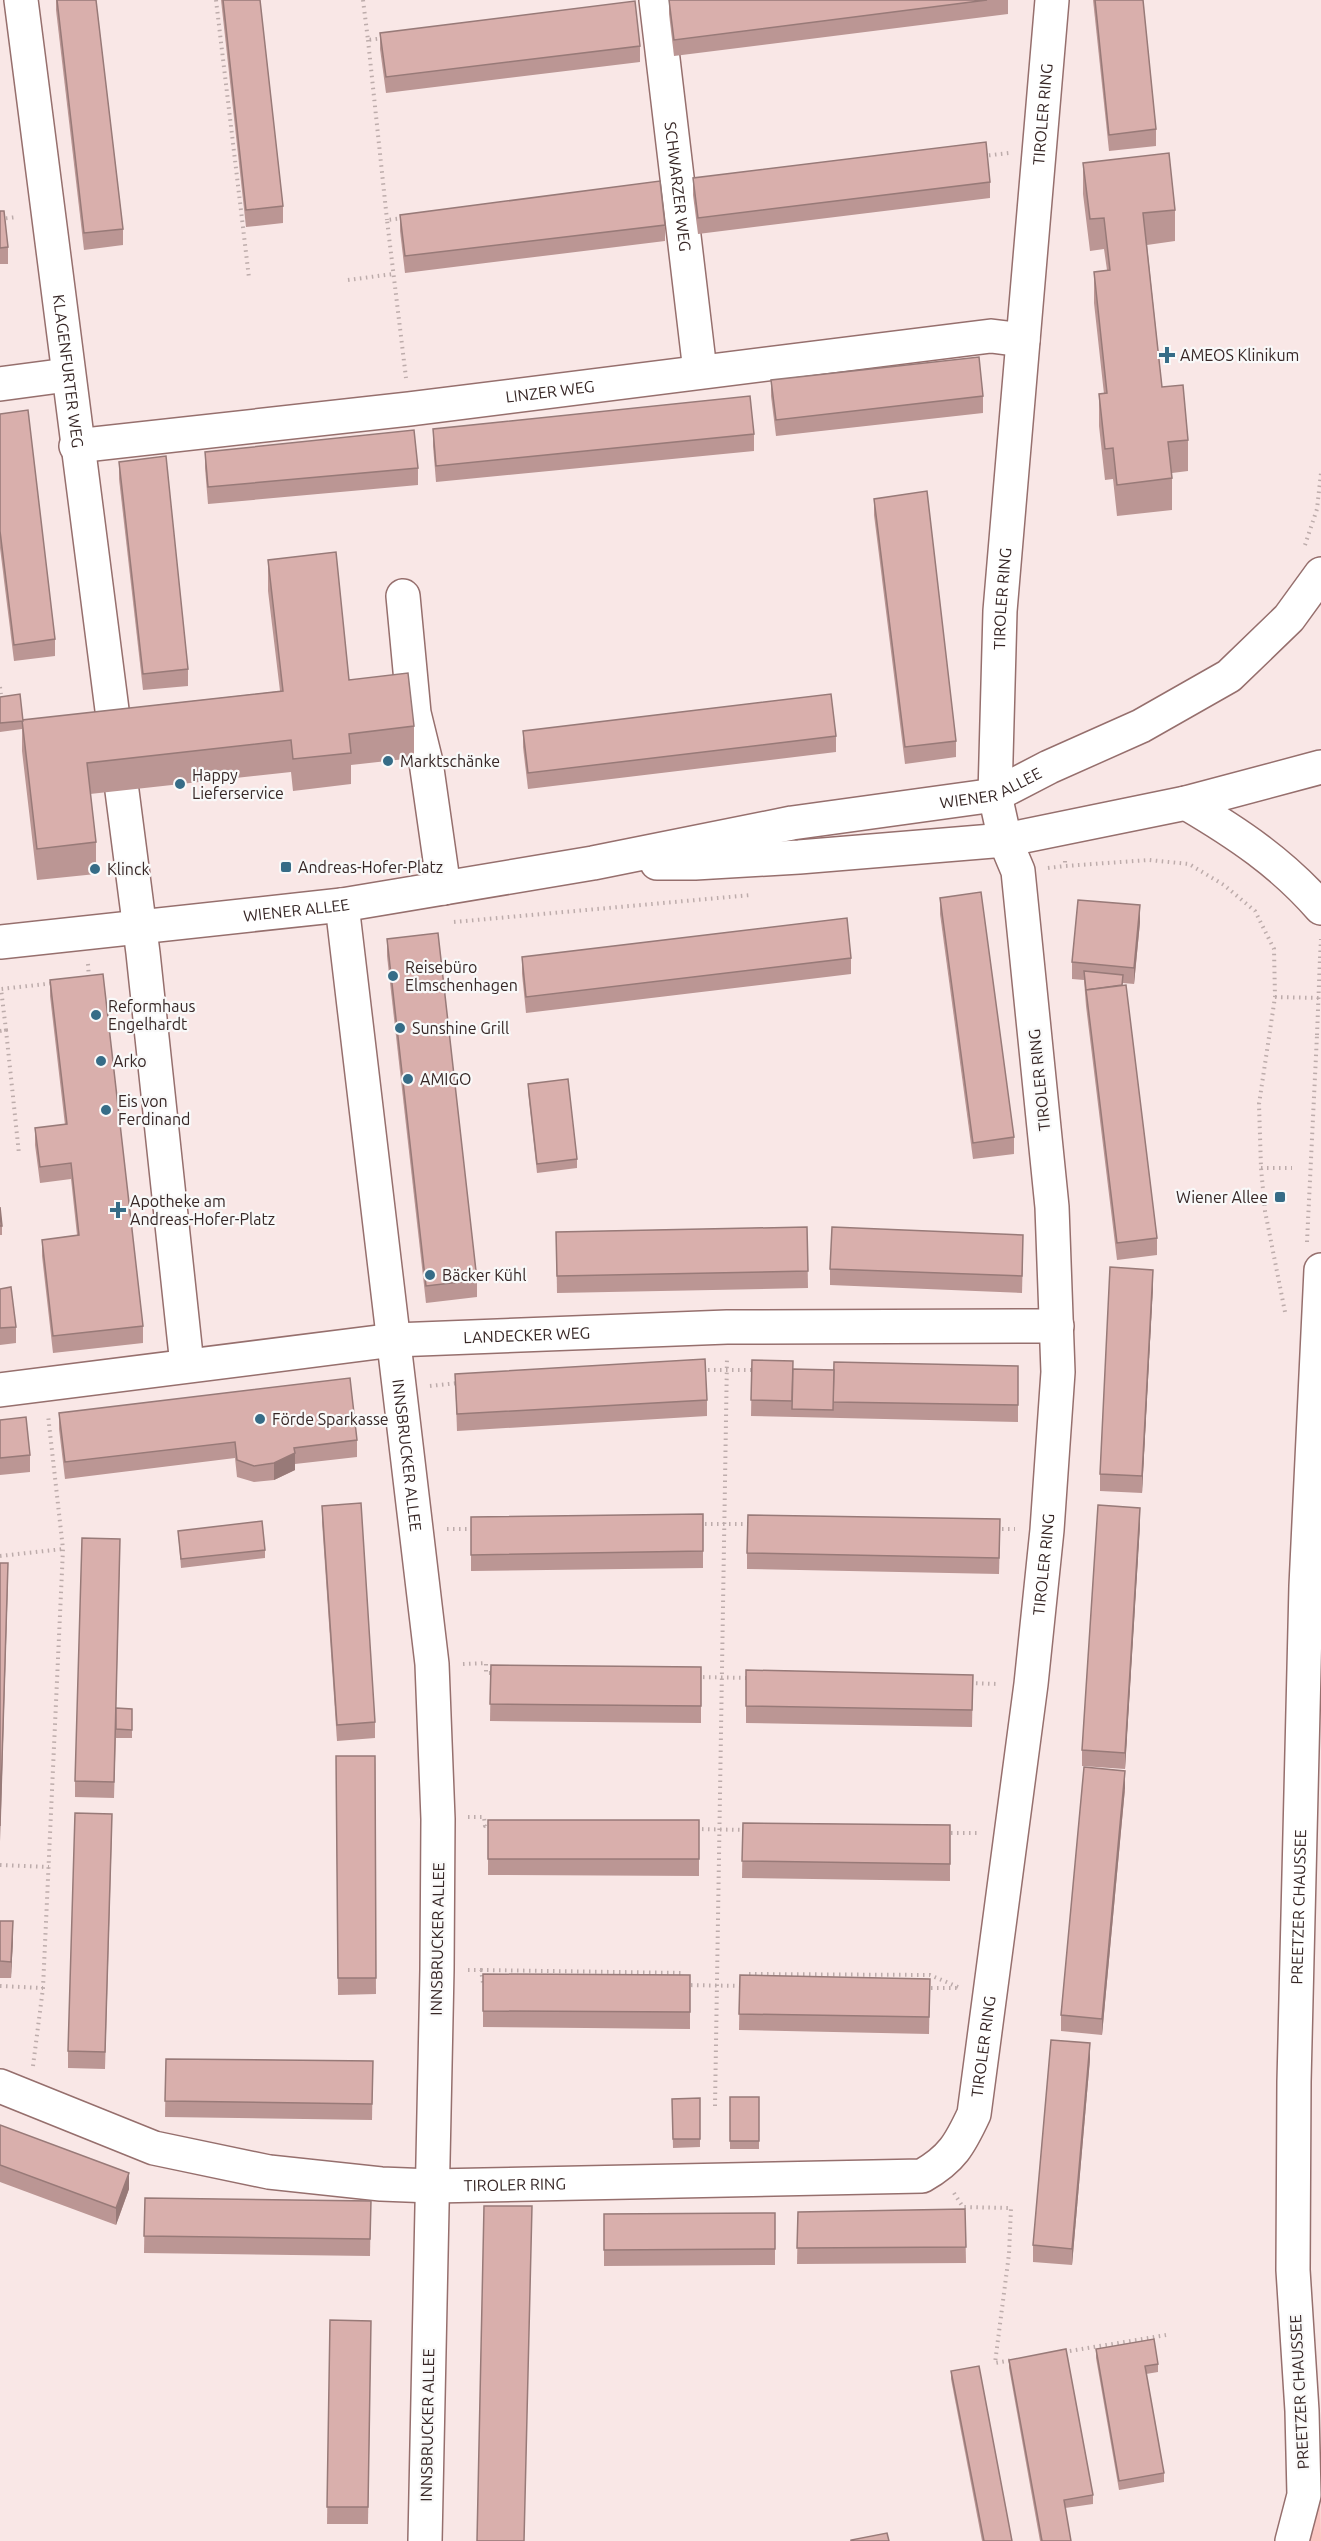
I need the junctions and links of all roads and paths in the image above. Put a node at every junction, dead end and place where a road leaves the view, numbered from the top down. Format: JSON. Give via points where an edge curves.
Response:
{"nodes":[{"id":1,"x":21,"y":0,"type":"edge"},
{"id":2,"x":216,"y":0,"type":"edge"},
{"id":3,"x":363,"y":0,"type":"edge"},
{"id":4,"x":656,"y":0,"type":"edge"},
{"id":5,"x":1052,"y":0,"type":"edge"},
{"id":6,"x":391,"y":38,"type":"edge"},
{"id":7,"x":368,"y":40,"type":"junction"},
{"id":8,"x":1039,"y":150,"type":"junction"},
{"id":9,"x":981,"y":156,"type":"edge"},
{"id":10,"x":410,"y":217,"type":"edge"},
{"id":11,"x":387,"y":220,"type":"junction"},
{"id":12,"x":393,"y":274,"type":"junction"},
{"id":13,"x":249,"y":278,"type":"dead end"},
{"id":14,"x":348,"y":280,"type":"dead end"},
{"id":15,"x":1023,"y":340,"type":"junction"},
{"id":16,"x":700,"y":371,"type":"junction"},
{"id":17,"x":68,"y":375,"type":"junction"},
{"id":18,"x":0,"y":384,"type":"edge"},
{"id":19,"x":409,"y":409,"type":"junction"},
{"id":20,"x":76,"y":447,"type":"junction"},
{"id":21,"x":1321,"y":473,"type":"edge"},
{"id":22,"x":1320,"y":487,"type":"edge"},
{"id":23,"x":1321,"y":493,"type":"edge"},
{"id":24,"x":1313,"y":561,"type":"edge"},
{"id":25,"x":403,"y":596,"type":"dead end"},
{"id":26,"x":0,"y":687,"type":"edge"},
{"id":27,"x":1,"y":694,"type":"edge"},
{"id":28,"x":116,"y":741,"type":"edge"},
{"id":29,"x":1321,"y":767,"type":"edge"},
{"id":30,"x":122,"y":791,"type":"dead end"},
{"id":31,"x":995,"y":795,"type":"junction"},
{"id":32,"x":1186,"y":803,"type":"junction"},
{"id":33,"x":1060,"y":828,"type":"junction"},
{"id":34,"x":1005,"y":840,"type":"junction"},
{"id":35,"x":593,"y":863,"type":"junction"},
{"id":36,"x":444,"y":888,"type":"junction"},
{"id":37,"x":342,"y":905,"type":"junction"},
{"id":38,"x":1321,"y":908,"type":"edge"},
{"id":39,"x":139,"y":925,"type":"junction"},
{"id":40,"x":84,"y":932,"type":"junction"},
{"id":41,"x":1321,"y":932,"type":"edge"},
{"id":42,"x":0,"y":942,"type":"edge"},
{"id":43,"x":1320,"y":958,"type":"edge"},
{"id":44,"x":79,"y":980,"type":"edge"},
{"id":45,"x":57,"y":983,"type":"edge"},
{"id":46,"x":1275,"y":997,"type":"junction"},
{"id":47,"x":1321,"y":998,"type":"edge"},
{"id":48,"x":3,"y":1031,"type":"edge"},
{"id":49,"x":19,"y":1154,"type":"dead end"},
{"id":50,"x":1261,"y":1168,"type":"junction"},
{"id":51,"x":1292,"y":1168,"type":"dead end"},
{"id":52,"x":1314,"y":1259,"type":"edge"},
{"id":53,"x":1287,"y":1323,"type":"dead end"},
{"id":54,"x":1057,"y":1326,"type":"junction"},
{"id":55,"x":727,"y":1327,"type":"junction"},
{"id":56,"x":394,"y":1340,"type":"junction"},
{"id":57,"x":187,"y":1365,"type":"junction"},
{"id":58,"x":727,"y":1369,"type":"junction"},
{"id":59,"x":693,"y":1370,"type":"edge"},
{"id":60,"x":762,"y":1370,"type":"edge"},
{"id":61,"x":461,"y":1383,"type":"edge"},
{"id":62,"x":45,"y":1384,"type":"junction"},
{"id":63,"x":0,"y":1390,"type":"edge"},
{"id":64,"x":401,"y":1390,"type":"junction"},
{"id":65,"x":724,"y":1524,"type":"junction"},
{"id":66,"x":689,"y":1525,"type":"edge"},
{"id":67,"x":760,"y":1525,"type":"edge"},
{"id":68,"x":487,"y":1528,"type":"edge"},
{"id":69,"x":987,"y":1529,"type":"edge"},
{"id":70,"x":416,"y":1530,"type":"junction"},
{"id":71,"x":1047,"y":1530,"type":"junction"},
{"id":72,"x":63,"y":1549,"type":"junction"},
{"id":73,"x":0,"y":1556,"type":"edge"},
{"id":74,"x":432,"y":1664,"type":"junction"},
{"id":75,"x":498,"y":1673,"type":"edge"},
{"id":76,"x":687,"y":1677,"type":"edge"},
{"id":77,"x":722,"y":1677,"type":"junction"},
{"id":78,"x":758,"y":1678,"type":"edge"},
{"id":79,"x":959,"y":1683,"type":"edge"},
{"id":80,"x":1030,"y":1684,"type":"junction"},
{"id":81,"x":438,"y":1819,"type":"junction"},
{"id":82,"x":496,"y":1826,"type":"edge"},
{"id":83,"x":695,"y":1829,"type":"edge"},
{"id":84,"x":719,"y":1830,"type":"junction"},
{"id":85,"x":754,"y":1830,"type":"edge"},
{"id":86,"x":941,"y":1833,"type":"edge"},
{"id":87,"x":1011,"y":1833,"type":"junction"},
{"id":88,"x":0,"y":1864,"type":"edge"},
{"id":89,"x":49,"y":1867,"type":"junction"},
{"id":90,"x":437,"y":1970,"type":"junction"},
{"id":91,"x":481,"y":1970,"type":"junction"},
{"id":92,"x":685,"y":1973,"type":"edge"},
{"id":93,"x":749,"y":1974,"type":"edge"},
{"id":94,"x":495,"y":1983,"type":"edge"},
{"id":95,"x":681,"y":1985,"type":"edge"},
{"id":96,"x":716,"y":1985,"type":"junction"},
{"id":97,"x":0,"y":1986,"type":"edge"},
{"id":98,"x":751,"y":1986,"type":"edge"},
{"id":99,"x":43,"y":1988,"type":"junction"},
{"id":100,"x":915,"y":1988,"type":"edge"},
{"id":101,"x":976,"y":1989,"type":"junction"},
{"id":102,"x":15,"y":2092,"type":"edge"},
{"id":103,"x":715,"y":2106,"type":"dead end"},
{"id":104,"x":937,"y":2167,"type":"junction"},
{"id":105,"x":432,"y":2186,"type":"junction"},
{"id":106,"x":1166,"y":2335,"type":"dead end"},
{"id":107,"x":1061,"y":2352,"type":"edge"},
{"id":108,"x":1017,"y":2360,"type":"edge"},
{"id":109,"x":425,"y":2541,"type":"edge"},
{"id":110,"x":1292,"y":2541,"type":"edge"}],
"edges":[{"from":1,"to":17,"type":"street","name":"KLAGENFURTER WEG"},
{"from":2,"to":13,"type":"path"},
{"from":3,"to":7,"type":"path"},
{"from":4,"to":16,"type":"street","name":"SCHWARZER WEG"},
{"from":5,"to":8,"type":"street","name":"TIROLER RING"},
{"from":6,"to":7,"type":"path"},
{"from":7,"to":11,"type":"path"},
{"from":8,"to":9,"type":"path"},
{"from":8,"to":15,"type":"street","name":"TIROLER RING"},
{"from":10,"to":11,"type":"path"},
{"from":11,"to":12,"type":"path"},
{"from":12,"to":14,"type":"path"},
{"from":12,"to":19,"type":"path"},
{"from":15,"to":16,"type":"street","name":"LINZER WEG","via":[[991,336]]},
{"from":15,"to":31,"type":"street","name":"TIROLER RING","via":[[1000,611]]},
{"from":16,"to":19,"type":"street","name":"LINZER WEG"},
{"from":17,"to":18,"type":"street"},
{"from":17,"to":20,"type":"street","name":"KLAGENFURTER WEG"},
{"from":19,"to":20,"type":"street","name":"LINZER WEG"},
{"from":20,"to":28,"type":"street","name":"KLAGENFURTER WEG"},
{"from":21,"to":22,"type":"path"},
{"from":22,"to":23,"type":"path"},
{"from":22,"to":24,"type":"path"},
{"from":24,"to":31,"type":"street","name":"WIENER ALLEE","via":[[1289,618],[1229,676],[1141,726]]},
{"from":25,"to":36,"type":"street","via":[[414,713],[426,762]]},
{"from":26,"to":27,"type":"path"},
{"from":29,"to":32,"type":"street","name":"WIENER ALLEE"},
{"from":30,"to":39,"type":"street"},
{"from":31,"to":34,"type":"street","name":"TIROLER RING"},
{"from":31,"to":35,"type":"street","name":"WIENER ALLEE","via":[[792,823]]},
{"from":32,"to":33,"type":"street","name":"WIENER ALLEE"},
{"from":32,"to":38,"type":"street","via":[[1280,865]]},
{"from":33,"to":34,"type":"street","name":"WIENER ALLEE"},
{"from":33,"to":46,"type":"path","via":[[1065,866],[1149,861],[1189,864],[1224,885],[1255,911],[1274,949]]},
{"from":34,"to":35,"type":"street","name":"WIENER ALLEE","via":[[695,863]]},
{"from":34,"to":54,"type":"street","name":"TIROLER RING","via":[[1018,871],[1052,1207]]},
{"from":35,"to":36,"type":"street","name":"WIENER ALLEE"},
{"from":36,"to":37,"type":"street","name":"WIENER ALLEE"},
{"from":37,"to":39,"type":"street","name":"WIENER ALLEE"},
{"from":37,"to":56,"type":"street"},
{"from":39,"to":40,"type":"street","name":"WIENER ALLEE"},
{"from":39,"to":57,"type":"street"},
{"from":40,"to":42,"type":"street","name":"WIENER ALLEE"},
{"from":40,"to":44,"type":"path","via":[[90,979]]},
{"from":41,"to":43,"type":"path"},
{"from":43,"to":52,"type":"path","bridge":true},
{"from":45,"to":48,"type":"path","via":[[1,989]]},
{"from":46,"to":47,"type":"path"},
{"from":46,"to":50,"type":"path","via":[[1259,1104]]},
{"from":48,"to":49,"type":"path"},
{"from":50,"to":51,"type":"path"},
{"from":50,"to":53,"type":"path","via":[[1264,1211]]},
{"from":52,"to":110,"type":"street","name":"PREETZER CHAUSSEE","via":[[1294,2082],[1294,2291],[1304,2495]]},
{"from":54,"to":55,"type":"street","name":"LANDECKER WEG"},
{"from":54,"to":71,"type":"street","name":"TIROLER RING","via":[[1058,1372]]},
{"from":55,"to":56,"type":"street","name":"LANDECKER WEG"},
{"from":55,"to":58,"type":"path"},
{"from":56,"to":57,"type":"street","name":"LANDECKER WEG"},
{"from":56,"to":64,"type":"street","name":"INNSBRUCKER ALLEE"},
{"from":57,"to":62,"type":"street","name":"LANDECKER WEG"},
{"from":58,"to":59,"type":"path"},
{"from":58,"to":60,"type":"path"},
{"from":58,"to":65,"type":"path"},
{"from":61,"to":64,"type":"path"},
{"from":62,"to":63,"type":"street","name":"LANDECKER WEG"},
{"from":62,"to":72,"type":"path"},
{"from":64,"to":70,"type":"street","name":"INNSBRUCKER ALLEE"},
{"from":65,"to":66,"type":"path"},
{"from":65,"to":67,"type":"path"},
{"from":65,"to":77,"type":"path"},
{"from":68,"to":70,"type":"path"},
{"from":69,"to":71,"type":"path"},
{"from":70,"to":74,"type":"street","name":"INNSBRUCKER ALLEE"},
{"from":71,"to":80,"type":"street","name":"TIROLER RING"},
{"from":72,"to":73,"type":"path"},
{"from":72,"to":89,"type":"path"},
{"from":74,"to":75,"type":"path","via":[[486,1663],[486,1673]]},
{"from":74,"to":81,"type":"street","name":"INNSBRUCKER ALLEE"},
{"from":76,"to":77,"type":"path"},
{"from":77,"to":78,"type":"path"},
{"from":77,"to":84,"type":"path"},
{"from":79,"to":80,"type":"path"},
{"from":80,"to":87,"type":"street","name":"TIROLER RING"},
{"from":81,"to":82,"type":"path","via":[[484,1817],[485,1826]]},
{"from":81,"to":90,"type":"street","name":"INNSBRUCKER ALLEE"},
{"from":83,"to":84,"type":"path"},
{"from":84,"to":85,"type":"path"},
{"from":84,"to":96,"type":"path"},
{"from":86,"to":87,"type":"path"},
{"from":87,"to":101,"type":"street","name":"TIROLER RING"},
{"from":88,"to":89,"type":"path"},
{"from":89,"to":99,"type":"path"},
{"from":90,"to":91,"type":"path"},
{"from":90,"to":105,"type":"street","name":"INNSBRUCKER ALLEE"},
{"from":91,"to":92,"type":"path"},
{"from":91,"to":94,"type":"path","via":[[483,1983]]},
{"from":93,"to":101,"type":"path","via":[[930,1976]]},
{"from":95,"to":96,"type":"path"},
{"from":96,"to":98,"type":"path"},
{"from":96,"to":103,"type":"path"},
{"from":97,"to":99,"type":"path"},
{"from":99,"to":102,"type":"path"},
{"from":100,"to":101,"type":"path"},
{"from":101,"to":104,"type":"street","name":"TIROLER RING","via":[[974,2114],[959,2145]]},
{"from":102,"to":105,"type":"street","name":"TIROLER RING","via":[[154,2148],[269,2172]]},
{"from":104,"to":105,"type":"street","name":"TIROLER RING","via":[[922,2176]]},
{"from":104,"to":108,"type":"path","via":[[963,2207],[1011,2208],[995,2363]]},
{"from":105,"to":109,"type":"street","name":"INNSBRUCKER ALLEE"},
{"from":106,"to":107,"type":"path"}]}
